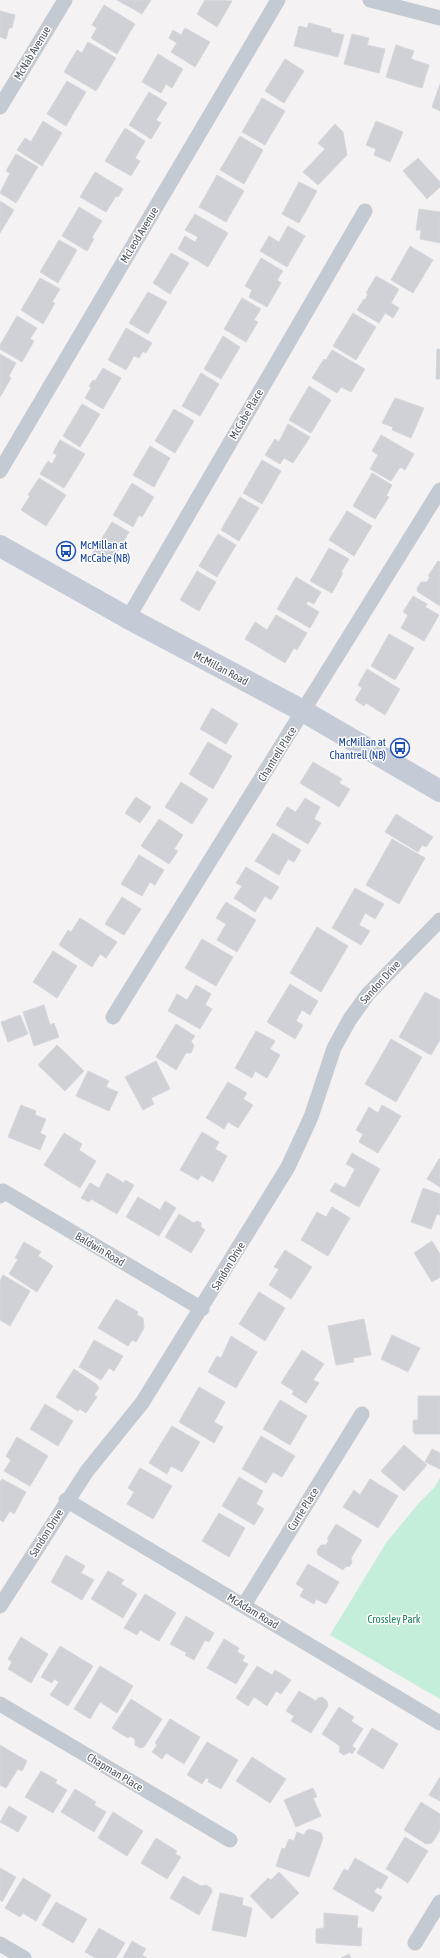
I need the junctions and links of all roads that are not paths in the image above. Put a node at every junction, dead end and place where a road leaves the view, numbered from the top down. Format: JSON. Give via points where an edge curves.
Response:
{"nodes":[{"id":1,"x":65,"y":0,"type":"edge"},
{"id":2,"x":278,"y":0,"type":"edge"},
{"id":3,"x":370,"y":0,"type":"edge"},
{"id":4,"x":440,"y":18,"type":"edge"},
{"id":5,"x":2,"y":98,"type":"edge"},
{"id":6,"x":365,"y":211,"type":"dead end"},
{"id":7,"x":0,"y":471,"type":"edge"},
{"id":8,"x":440,"y":490,"type":"edge"},
{"id":9,"x":0,"y":546,"type":"edge"},
{"id":10,"x":128,"y":618,"type":"junction"},
{"id":11,"x":303,"y":710,"type":"junction"},
{"id":12,"x":440,"y":791,"type":"edge"},
{"id":13,"x":440,"y":920,"type":"edge"},
{"id":14,"x":113,"y":1018,"type":"dead end"},
{"id":15,"x":0,"y":1196,"type":"edge"},
{"id":16,"x":202,"y":1309,"type":"junction"},
{"id":17,"x":362,"y":1414,"type":"dead end"},
{"id":18,"x":66,"y":1500,"type":"junction"},
{"id":19,"x":244,"y":1605,"type":"junction"},
{"id":20,"x":0,"y":1606,"type":"edge"},
{"id":21,"x":0,"y":1704,"type":"edge"},
{"id":22,"x":440,"y":1722,"type":"edge"},
{"id":23,"x":230,"y":1840,"type":"dead end"},
{"id":24,"x":440,"y":1902,"type":"edge"},
{"id":25,"x":415,"y":1943,"type":"dead end"},
{"id":26,"x":0,"y":1944,"type":"edge"},
{"id":27,"x":24,"y":1958,"type":"edge"}],
"edges":[{"from":1,"to":5,"type":"street","name":"McNab Avenue"},
{"from":2,"to":7,"type":"street","name":"McLeod Avenue"},
{"from":3,"to":4,"type":"street"},
{"from":6,"to":10,"type":"street","name":"McCabe Place"},
{"from":8,"to":11,"type":"street","name":"Chantrell Place"},
{"from":9,"to":10,"type":"main road","name":"McMillan Road"},
{"from":10,"to":11,"type":"main road","name":"McMillan Road"},
{"from":11,"to":12,"type":"main road","name":"McMillan Road"},
{"from":11,"to":14,"type":"street","name":"Chantrell Place"},
{"from":13,"to":16,"type":"street","name":"Sandon Drive","via":[[368,994],[350,1019],[334,1048],[311,1117],[288,1167]]},
{"from":15,"to":16,"type":"street","name":"Baldwin Road","via":[[3,1191]]},
{"from":16,"to":18,"type":"street","name":"Sandon Drive","via":[[142,1403]]},
{"from":17,"to":19,"type":"street","name":"Currie Place"},
{"from":18,"to":19,"type":"street","name":"McAdam Road"},
{"from":18,"to":20,"type":"street","name":"Sandon Drive"},
{"from":19,"to":22,"type":"street","name":"McAdam Road"},
{"from":21,"to":23,"type":"street","name":"Chapman Place"},
{"from":24,"to":25,"type":"street"},
{"from":26,"to":27,"type":"street"}]}
